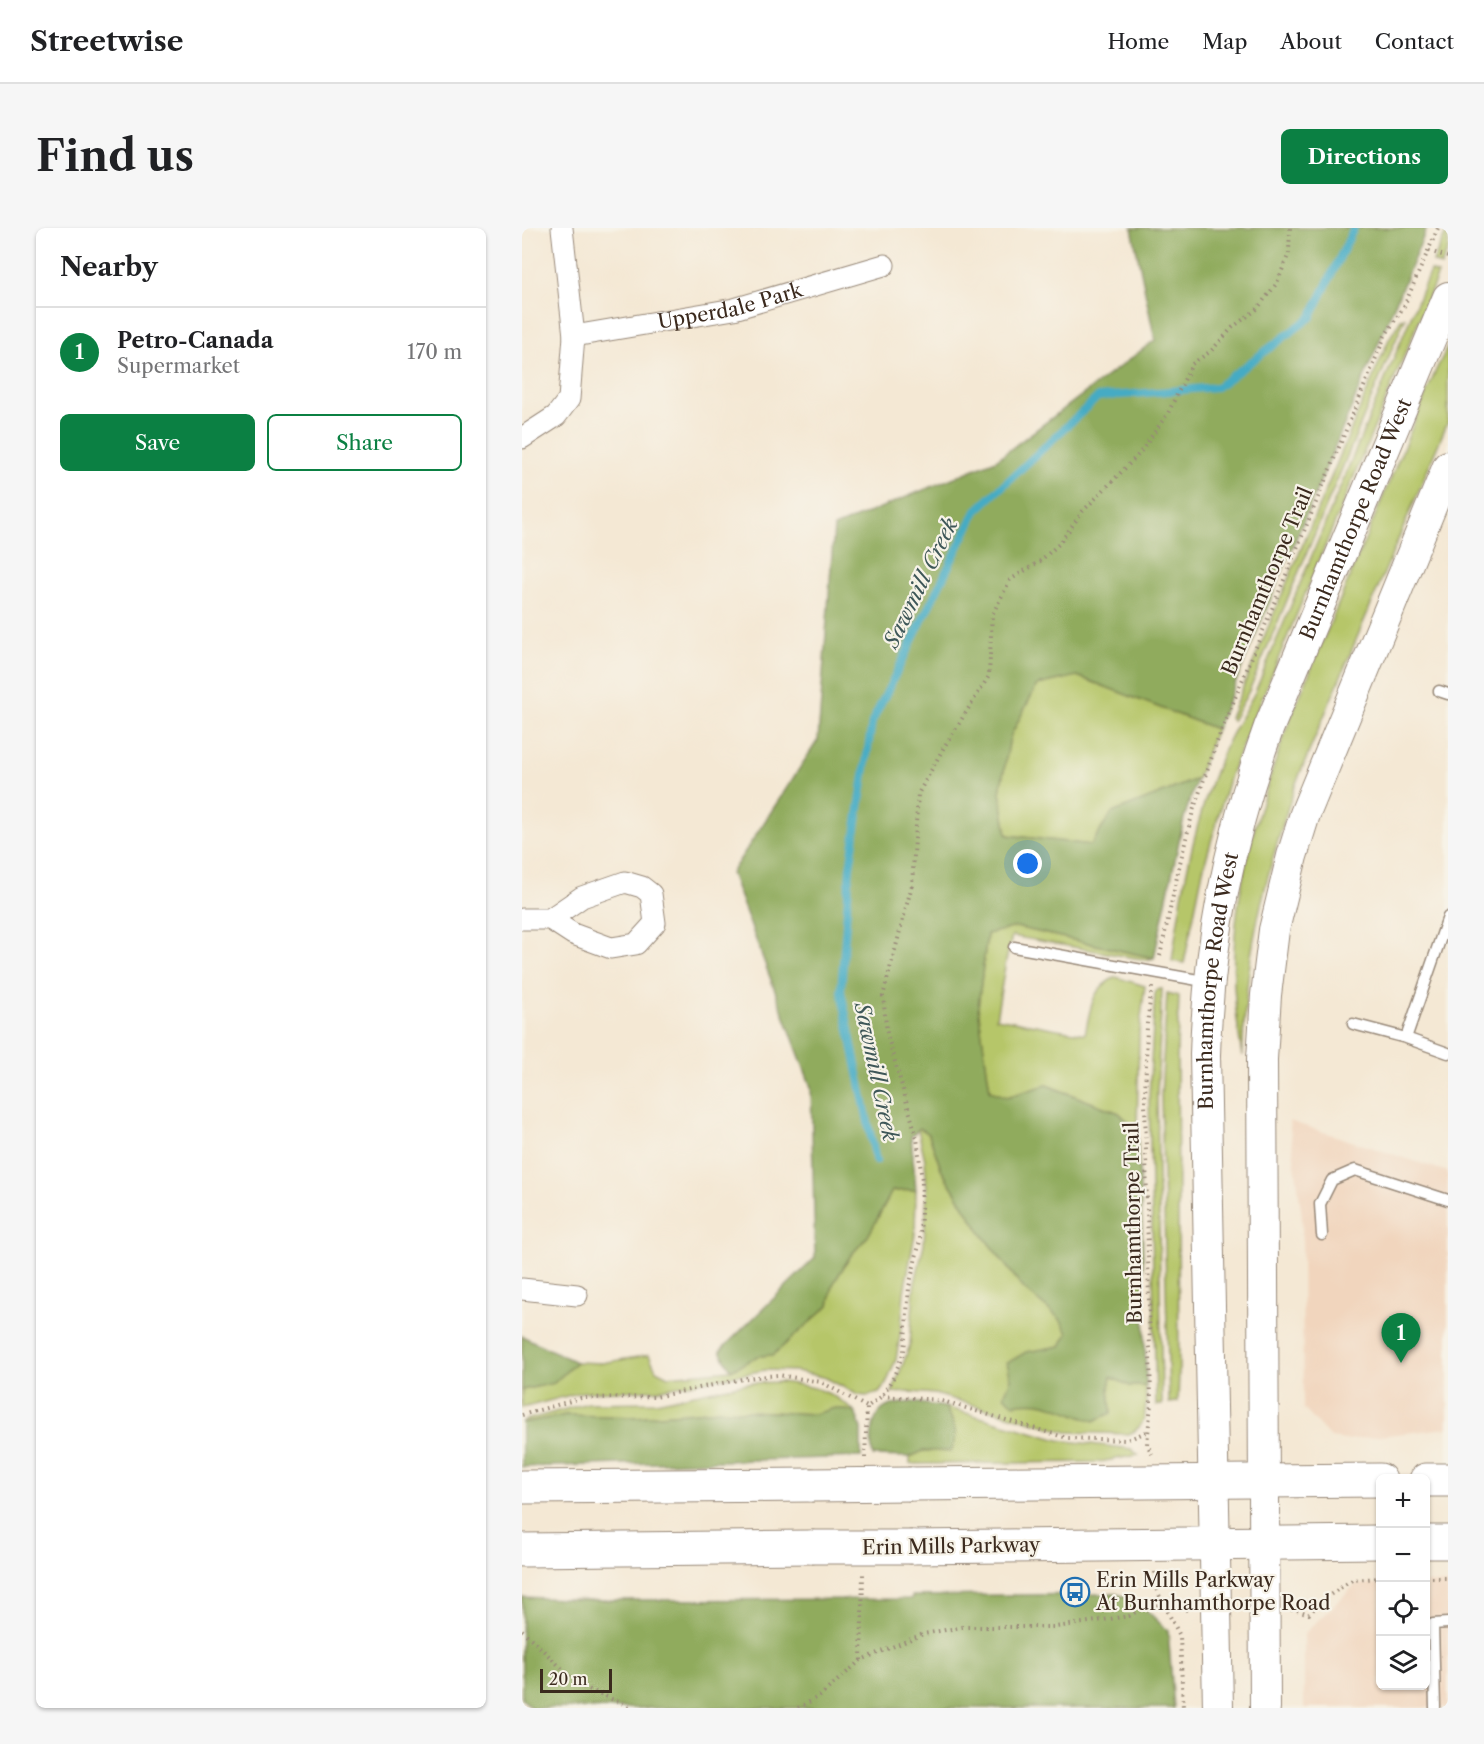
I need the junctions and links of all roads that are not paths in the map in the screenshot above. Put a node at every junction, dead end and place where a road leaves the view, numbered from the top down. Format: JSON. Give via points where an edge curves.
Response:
{"nodes":[{"id":1,"x":562,"y":228,"type":"edge"},
{"id":2,"x":884,"y":265,"type":"dead end"},
{"id":3,"x":1448,"y":297,"type":"edge"},
{"id":4,"x":574,"y":336,"type":"junction"},
{"id":5,"x":522,"y":438,"type":"edge"},
{"id":6,"x":1448,"y":466,"type":"edge"},
{"id":7,"x":1448,"y":916,"type":"edge"},
{"id":8,"x":550,"y":918,"type":"junction"},
{"id":9,"x":522,"y":919,"type":"edge"},
{"id":10,"x":1014,"y":947,"type":"dead end"},
{"id":11,"x":1209,"y":982,"type":"junction"},
{"id":12,"x":1353,"y":1024,"type":"dead end"},
{"id":13,"x":1407,"y":1038,"type":"junction"},
{"id":14,"x":1448,"y":1053,"type":"edge"},
{"id":15,"x":1448,"y":1200,"type":"edge"},
{"id":16,"x":1322,"y":1235,"type":"dead end"},
{"id":17,"x":522,"y":1289,"type":"edge"},
{"id":18,"x":577,"y":1295,"type":"dead end"},
{"id":19,"x":1376,"y":1480,"type":"edge"},
{"id":20,"x":1430,"y":1480,"type":"edge"},
{"id":21,"x":1448,"y":1480,"type":"edge"},
{"id":22,"x":1213,"y":1481,"type":"junction"},
{"id":23,"x":1263,"y":1481,"type":"junction"},
{"id":24,"x":522,"y":1487,"type":"edge"},
{"id":25,"x":1376,"y":1542,"type":"edge"},
{"id":26,"x":1430,"y":1542,"type":"edge"},
{"id":27,"x":1448,"y":1542,"type":"edge"},
{"id":28,"x":1264,"y":1543,"type":"junction"},
{"id":29,"x":1215,"y":1544,"type":"junction"},
{"id":30,"x":522,"y":1550,"type":"edge"},
{"id":31,"x":1448,"y":1623,"type":"edge"},
{"id":32,"x":1218,"y":1708,"type":"edge"},
{"id":33,"x":1265,"y":1708,"type":"edge"},
{"id":34,"x":1435,"y":1708,"type":"edge"}],
"edges":[{"from":1,"to":4,"type":"street"},
{"from":2,"to":4,"type":"street","name":"Upperdale Park","via":[[734,309]]},
{"from":3,"to":11,"type":"main road","name":"Burnhamthorpe Road West","via":[[1257,760],[1234,837]]},
{"from":4,"to":5,"type":"street","via":[[569,399],[556,416]]},
{"from":6,"to":23,"type":"main road","via":[[1305,814],[1274,930],[1262,1059]]},
{"from":7,"to":13,"type":"lane"},
{"from":8,"to":8,"type":"street","via":[[573,934],[611,948],[636,944],[655,923],[651,894],[625,882],[582,897]]},
{"from":8,"to":9,"type":"street"},
{"from":10,"to":11,"type":"lane"},
{"from":11,"to":22,"type":"main road","name":"Burnhamthorpe Road West","via":[[1205,1055]]},
{"from":12,"to":13,"type":"lane"},
{"from":13,"to":14,"type":"lane"},
{"from":15,"to":16,"type":"lane","via":[[1355,1170],[1332,1180],[1320,1204]]},
{"from":17,"to":18,"type":"street"},
{"from":19,"to":23,"type":"main road"},
{"from":20,"to":21,"type":"main road"},
{"from":22,"to":23,"type":"main road"},
{"from":22,"to":24,"type":"main road","bridge":true},
{"from":22,"to":29,"type":"main road","name":"Burnhamthorpe Road West"},
{"from":23,"to":28,"type":"main road"},
{"from":25,"to":28,"type":"main road","name":"Erin Mills Parkway"},
{"from":26,"to":27,"type":"main road"},
{"from":28,"to":29,"type":"main road","name":"Erin Mills Parkway"},
{"from":28,"to":33,"type":"main road"},
{"from":29,"to":30,"type":"main road","name":"Erin Mills Parkway","bridge":true},
{"from":29,"to":32,"type":"main road","name":"Burnhamthorpe Road West"},
{"from":31,"to":34,"type":"lane","via":[[1433,1624]]}]}
